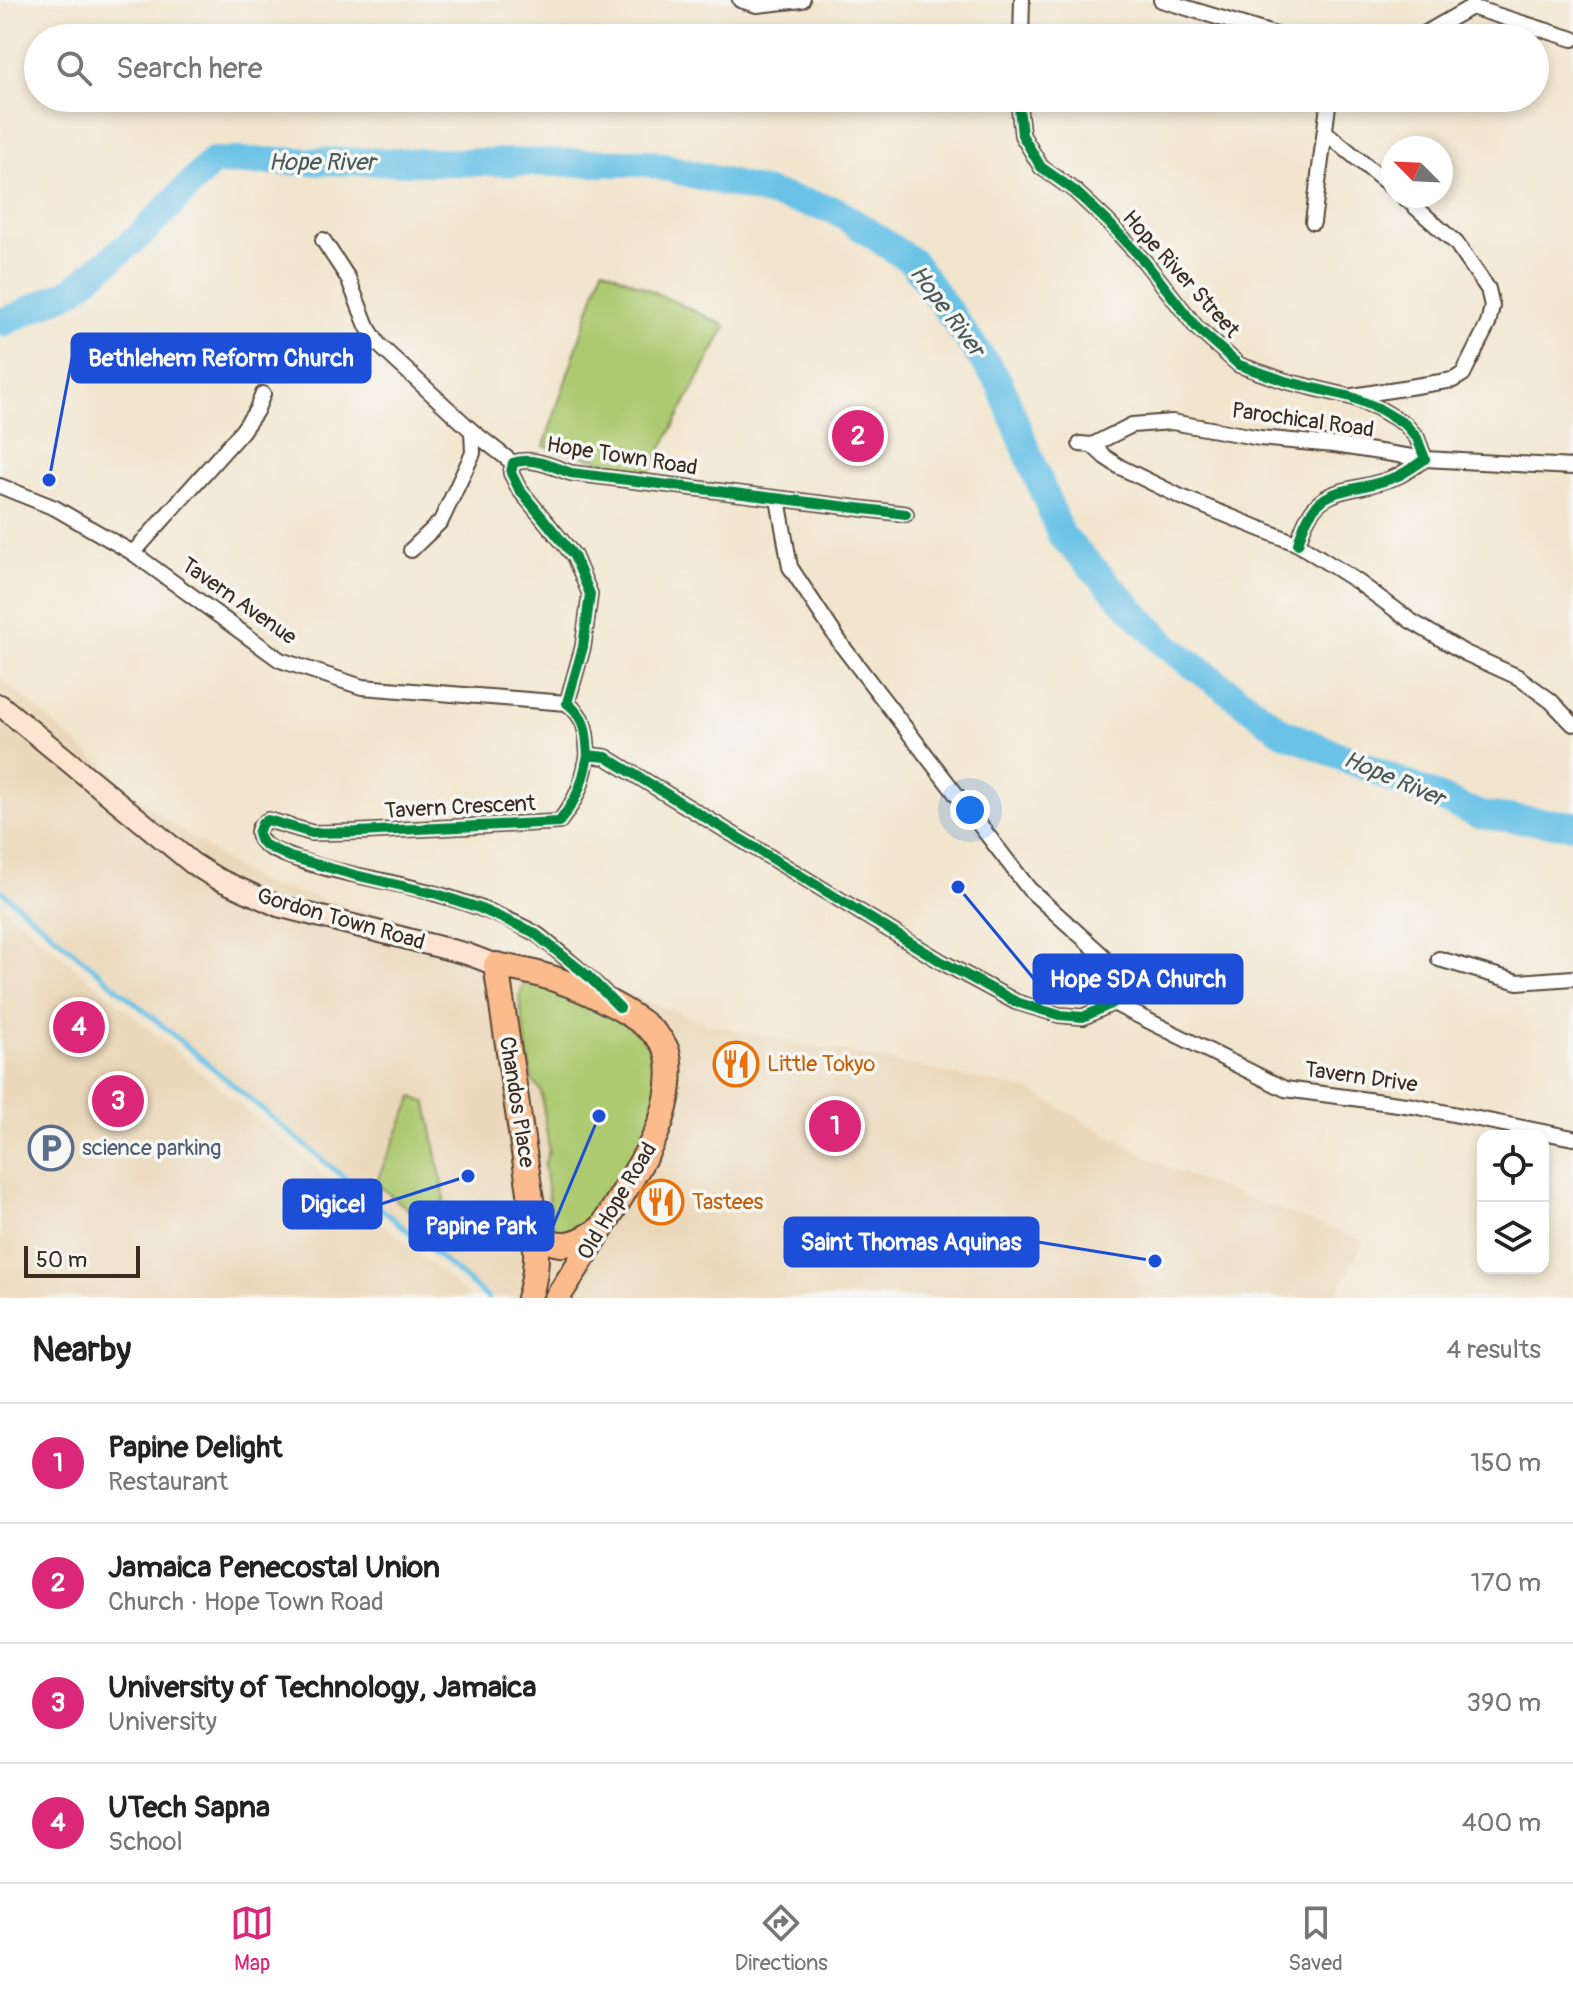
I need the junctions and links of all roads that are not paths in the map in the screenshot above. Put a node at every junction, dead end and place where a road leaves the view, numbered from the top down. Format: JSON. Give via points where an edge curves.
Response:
{"nodes":[{"id":1,"x":740,"y":0,"type":"edge"},
{"id":2,"x":802,"y":0,"type":"edge"},
{"id":3,"x":1022,"y":0,"type":"edge"},
{"id":4,"x":1161,"y":0,"type":"edge"},
{"id":5,"x":1466,"y":3,"type":"edge"},
{"id":6,"x":1021,"y":24,"type":"edge"},
{"id":7,"x":1240,"y":24,"type":"edge"},
{"id":8,"x":1437,"y":24,"type":"edge"},
{"id":9,"x":1528,"y":24,"type":"edge"},
{"id":10,"x":1549,"y":31,"type":"edge"},
{"id":11,"x":1573,"y":39,"type":"edge"},
{"id":12,"x":1020,"y":112,"type":"edge"},
{"id":13,"x":1327,"y":112,"type":"edge"},
{"id":14,"x":1325,"y":132,"type":"junction"},
{"id":15,"x":1381,"y":178,"type":"edge"},
{"id":16,"x":1417,"y":208,"type":"edge"},
{"id":17,"x":1313,"y":222,"type":"dead end"},
{"id":18,"x":323,"y":240,"type":"dead end"},
{"id":19,"x":263,"y":394,"type":"dead end"},
{"id":20,"x":1351,"y":397,"type":"junction"},
{"id":21,"x":472,"y":431,"type":"junction"},
{"id":22,"x":1425,"y":459,"type":"junction"},
{"id":23,"x":513,"y":463,"type":"junction"},
{"id":24,"x":1573,"y":467,"type":"edge"},
{"id":25,"x":0,"y":486,"type":"edge"},
{"id":26,"x":778,"y":499,"type":"junction"},
{"id":27,"x":906,"y":514,"type":"dead end"},
{"id":28,"x":1298,"y":544,"type":"junction"},
{"id":29,"x":411,"y":550,"type":"dead end"},
{"id":30,"x":133,"y":553,"type":"junction"},
{"id":31,"x":567,"y":703,"type":"junction"},
{"id":32,"x":0,"y":705,"type":"edge"},
{"id":33,"x":1573,"y":724,"type":"edge"},
{"id":34,"x":588,"y":755,"type":"junction"},
{"id":35,"x":1439,"y":959,"type":"dead end"},
{"id":36,"x":496,"y":965,"type":"junction"},
{"id":37,"x":1573,"y":978,"type":"edge"},
{"id":38,"x":1113,"y":1003,"type":"junction"},
{"id":39,"x":628,"y":1013,"type":"junction"},
{"id":40,"x":1573,"y":1138,"type":"edge"},
{"id":41,"x":535,"y":1226,"type":"junction"},
{"id":42,"x":602,"y":1228,"type":"junction"},
{"id":43,"x":531,"y":1292,"type":"edge"},
{"id":44,"x":557,"y":1298,"type":"edge"}],
"edges":[{"from":1,"to":2,"type":"street","via":[[757,5]]},
{"from":3,"to":6,"type":"street"},
{"from":4,"to":7,"type":"street"},
{"from":5,"to":8,"type":"street"},
{"from":5,"to":9,"type":"street"},
{"from":10,"to":11,"type":"street"},
{"from":12,"to":20,"type":"street","name":"Hope River Street","via":[[1022,135],[1041,167],[1108,222],[1197,328],[1239,365]]},
{"from":13,"to":14,"type":"street"},
{"from":14,"to":15,"type":"street"},
{"from":14,"to":17,"type":"street"},
{"from":16,"to":20,"type":"street","via":[[1456,243],[1488,289],[1488,324],[1463,374],[1453,380]]},
{"from":18,"to":21,"type":"street","via":[[348,278],[379,345]]},
{"from":19,"to":30,"type":"street","via":[[242,431]]},
{"from":20,"to":22,"type":"street","name":"Hope River Street","via":[[1405,424]]},
{"from":21,"to":23,"type":"street"},
{"from":21,"to":29,"type":"street","via":[[473,453],[447,510]]},
{"from":22,"to":24,"type":"street","name":"Parochical Road"},
{"from":22,"to":28,"type":"street","via":[[1397,476],[1329,494],[1303,523]]},
{"from":22,"to":28,"type":"street","name":"Parochical Road","via":[[1172,422],[1132,425],[1086,444],[1179,496]]},
{"from":23,"to":26,"type":"street","name":"Hope Town Road","via":[[521,460],[571,473]]},
{"from":23,"to":31,"type":"street","name":"Hope Town Road","via":[[511,473],[519,489],[574,556],[590,594],[583,647]]},
{"from":25,"to":30,"type":"street","name":"Tavern Avenue","via":[[55,508]]},
{"from":26,"to":27,"type":"street","name":"Hope Town Road"},
{"from":26,"to":38,"type":"street","via":[[790,567],[843,647],[1029,889],[1102,955]]},
{"from":28,"to":33,"type":"street","via":[[1411,621],[1518,677]]},
{"from":30,"to":31,"type":"street","name":"Tavern Avenue","via":[[280,660],[362,687]]},
{"from":31,"to":34,"type":"street","via":[[586,729]]},
{"from":32,"to":36,"type":"main road","name":"Gordon Town Road","via":[[216,878],[278,906]]},
{"from":34,"to":38,"type":"street","via":[[606,757],[1016,1002],[1083,1017]]},
{"from":34,"to":39,"type":"street","name":"Tavern Crescent","via":[[581,787],[559,822],[312,833],[268,820],[258,833],[265,845],[290,857],[437,894],[533,932]]},
{"from":35,"to":37,"type":"street","via":[[1518,982]]},
{"from":36,"to":39,"type":"main road","name":"Gordon Town Road","via":[[560,980]]},
{"from":36,"to":41,"type":"main road","name":"Chandos Place"},
{"from":38,"to":40,"type":"street","name":"Tavern Drive","via":[[1285,1089],[1413,1106]]},
{"from":39,"to":42,"type":"main road","name":"Old Hope Road","via":[[655,1032],[667,1051],[668,1103],[645,1158]]},
{"from":41,"to":42,"type":"main road","via":[[550,1241],[568,1244]]},
{"from":41,"to":43,"type":"main road","name":"Chandos Place"},
{"from":42,"to":44,"type":"main road","name":"Old Hope Road"}]}
